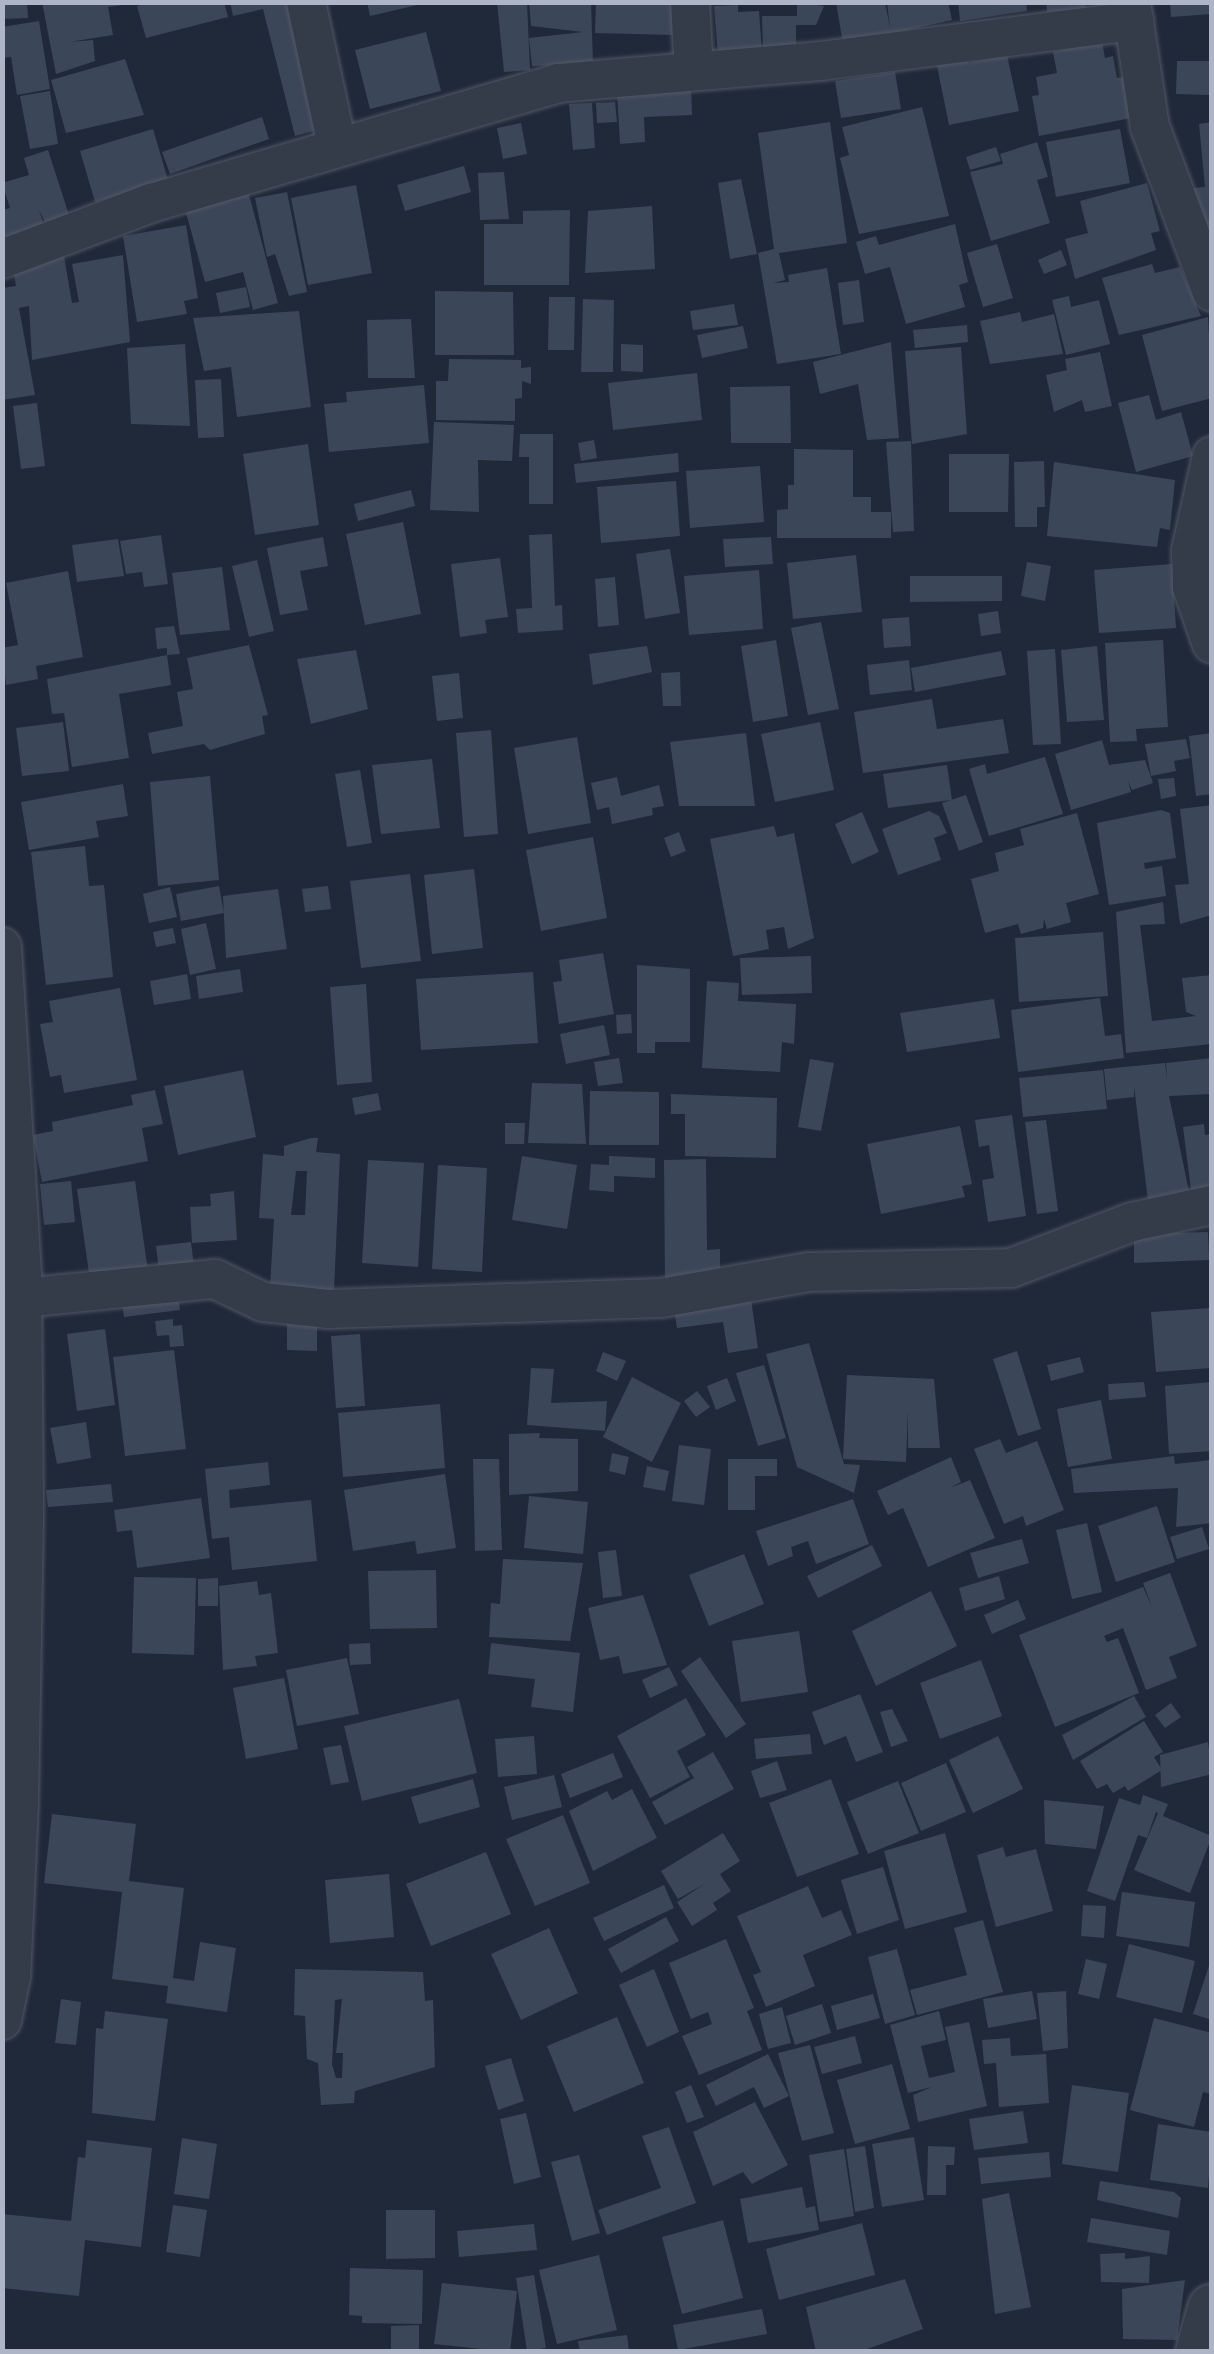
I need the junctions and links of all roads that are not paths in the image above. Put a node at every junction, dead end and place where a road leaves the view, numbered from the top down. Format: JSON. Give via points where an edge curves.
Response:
{"nodes":[{"id":1,"x":306,"y":2,"type":"edge"},
{"id":2,"x":690,"y":2,"type":"edge"},
{"id":3,"x":1133,"y":12,"type":"edge"},
{"id":4,"x":694,"y":70,"type":"junction"},
{"id":5,"x":337,"y":146,"type":"junction"},
{"id":6,"x":2,"y":259,"type":"edge"},
{"id":7,"x":1212,"y":292,"type":"edge"},
{"id":8,"x":1212,"y":456,"type":"edge"},
{"id":9,"x":1212,"y":644,"type":"edge"},
{"id":10,"x":2,"y":947,"type":"edge"},
{"id":11,"x":1212,"y":1204,"type":"edge"},
{"id":12,"x":23,"y":1298,"type":"junction"},
{"id":13,"x":14,"y":1514,"type":"edge"},
{"id":14,"x":2,"y":2020,"type":"edge"},
{"id":15,"x":1212,"y":2308,"type":"edge"},
{"id":16,"x":1200,"y":2352,"type":"edge"}],
"edges":[{"from":1,"to":5,"type":"street"},
{"from":2,"to":4,"type":"street"},
{"from":3,"to":4,"type":"street"},
{"from":3,"to":7,"type":"street","via":[[1150,127]]},
{"from":4,"to":5,"type":"street","via":[[558,83]]},
{"from":5,"to":6,"type":"street","via":[[151,203]]},
{"from":8,"to":9,"type":"street","via":[[1191,550],[1192,587]]},
{"from":10,"to":12,"type":"street"},
{"from":11,"to":12,"type":"street","via":[[1132,1222],[1011,1268],[810,1272],[661,1298],[328,1309],[263,1302],[214,1279]]},
{"from":12,"to":13,"type":"street"},
{"from":13,"to":14,"type":"street","via":[[20,1804]]},
{"from":15,"to":16,"type":"street"}]}
